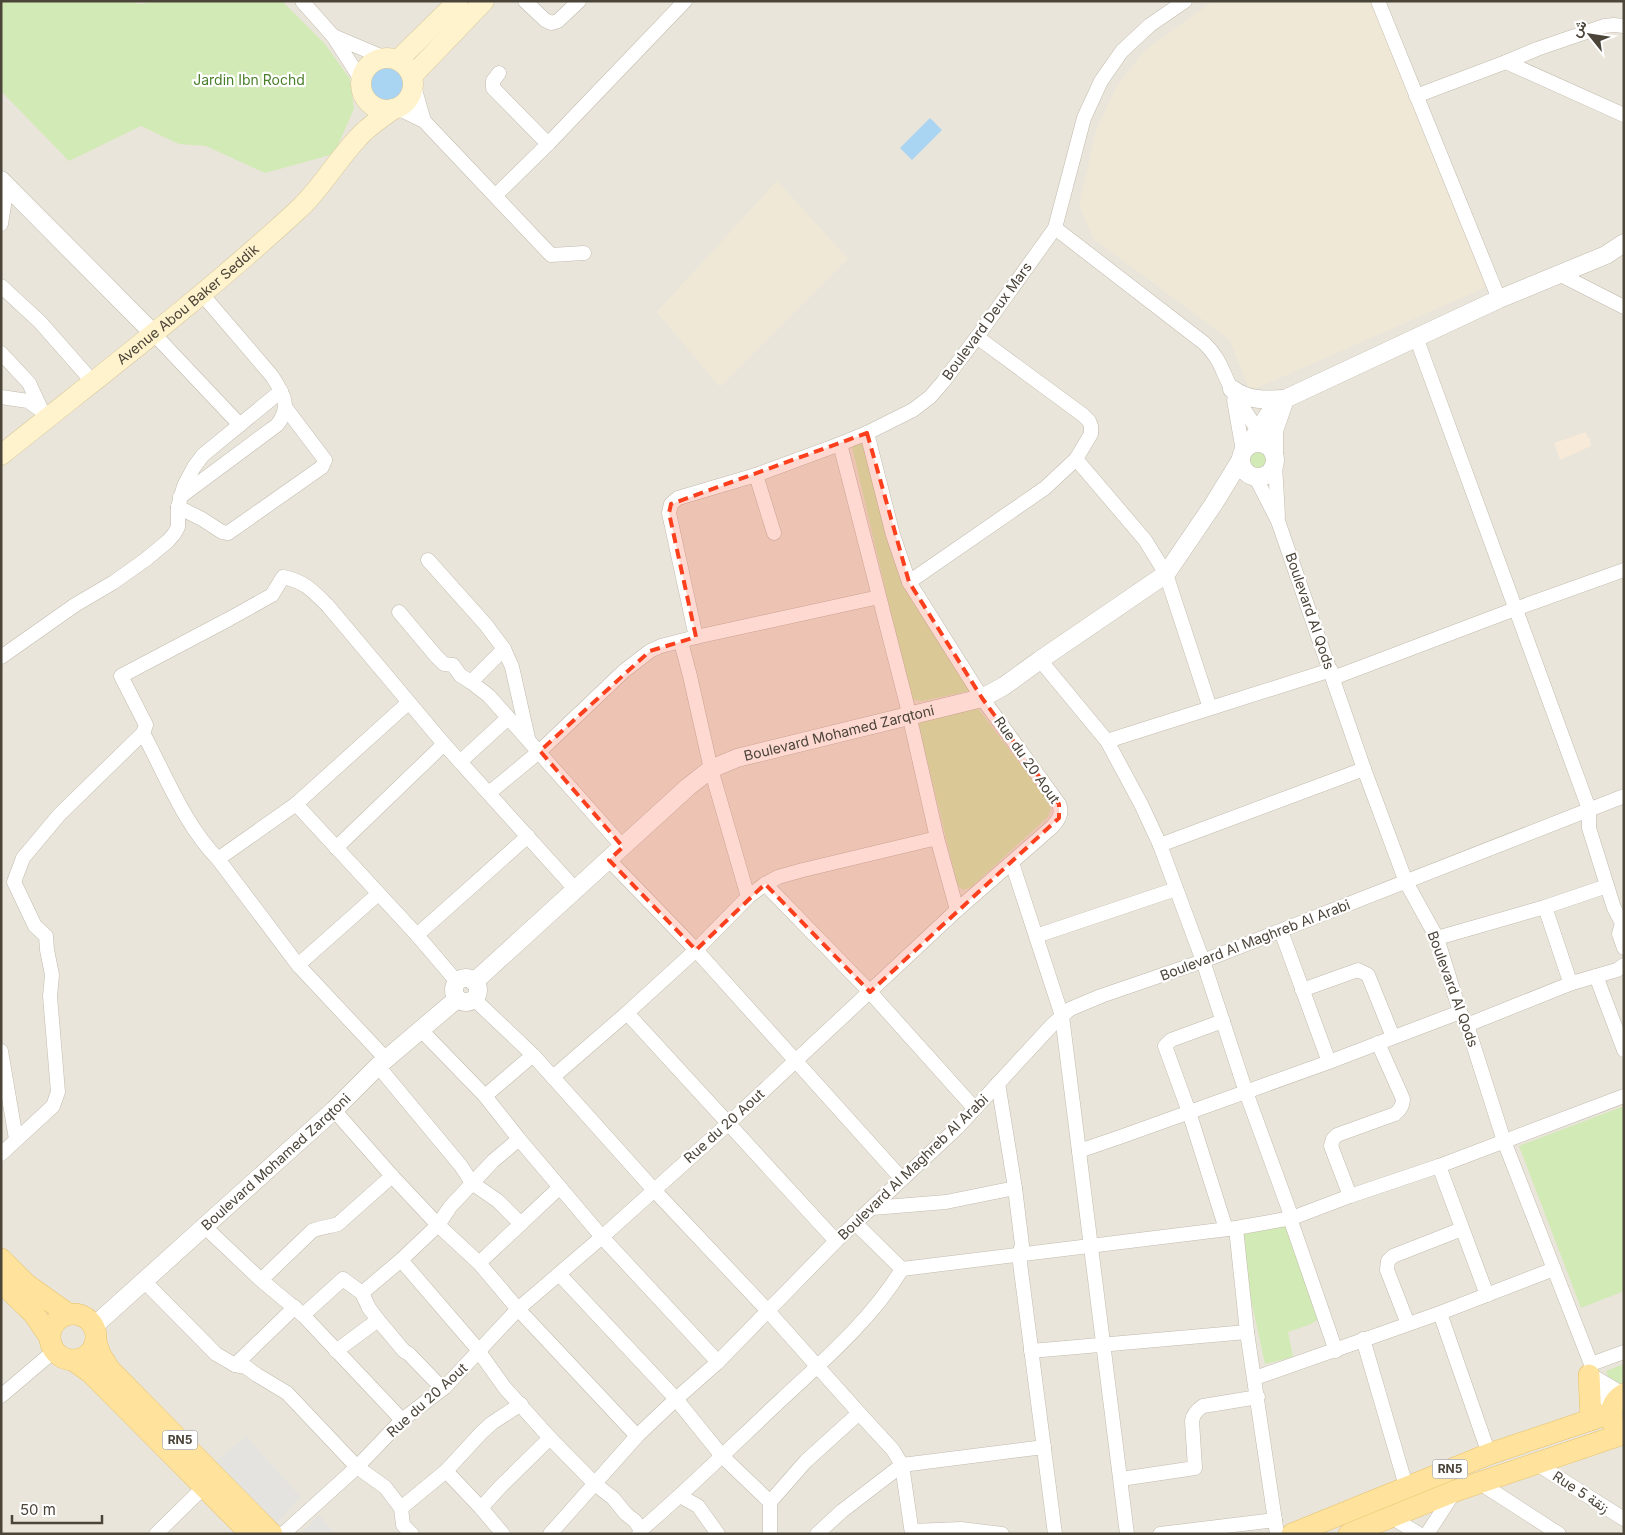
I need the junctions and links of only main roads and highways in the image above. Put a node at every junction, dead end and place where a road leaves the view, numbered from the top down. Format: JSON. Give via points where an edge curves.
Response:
{"nodes":[{"id":1,"x":458,"y":1,"type":"edge"},
{"id":2,"x":484,"y":1,"type":"edge"},
{"id":3,"x":392,"y":59,"type":"junction"},
{"id":4,"x":413,"y":79,"type":"junction"},
{"id":5,"x":362,"y":86,"type":"junction"},
{"id":6,"x":395,"y":108,"type":"junction"},
{"id":7,"x":358,"y":137,"type":"junction"},
{"id":8,"x":3,"y":453,"type":"edge"},
{"id":9,"x":1,"y":1259,"type":"edge"},
{"id":10,"x":1,"y":1282,"type":"edge"},
{"id":11,"x":68,"y":1314,"type":"junction"},
{"id":12,"x":95,"y":1334,"type":"junction"},
{"id":13,"x":52,"y":1344,"type":"junction"},
{"id":14,"x":73,"y":1360,"type":"junction"},
{"id":15,"x":1590,"y":1371,"type":"road end"},
{"id":16,"x":1612,"y":1406,"type":"edge"},
{"id":17,"x":1623,"y":1435,"type":"edge"},
{"id":18,"x":1378,"y":1525,"type":"edge"},
{"id":19,"x":251,"y":1534,"type":"edge"},
{"id":20,"x":272,"y":1534,"type":"edge"},
{"id":21,"x":1292,"y":1534,"type":"edge"},
{"id":22,"x":1349,"y":1534,"type":"edge"}],
"edges":[{"from":1,"to":3,"type":"main road"},
{"from":2,"to":4,"type":"main road"},
{"from":3,"to":4,"type":"main road","via":[[404,64]]},
{"from":3,"to":5,"type":"main road","via":[[378,59],[367,68]]},
{"from":4,"to":6,"type":"main road","via":[[409,98]]},
{"from":5,"to":6,"type":"main road","via":[[366,99],[378,108]]},
{"from":5,"to":7,"type":"main road"},
{"from":6,"to":7,"type":"main road","name":"Avenue Abou Baker Seddik"},
{"from":7,"to":8,"type":"main road","name":"Avenue Abou Baker Seddik","via":[[317,190],[246,256],[154,334],[46,413]]},
{"from":9,"to":11,"type":"main road","via":[[31,1288]]},
{"from":10,"to":13,"type":"main road","via":[[34,1314]]},
{"from":11,"to":12,"type":"main road","via":[[83,1315]]},
{"from":11,"to":13,"type":"main road","via":[[60,1317],[51,1329]]},
{"from":12,"to":14,"type":"main road","via":[[93,1349],[88,1355]]},
{"from":12,"to":20,"type":"main road","number":"RN5","via":[[100,1354],[110,1370]]},
{"from":13,"to":14,"type":"main road","number":"RN5","via":[[59,1356]]},
{"from":14,"to":19,"type":"main road","number":"RN5","via":[[90,1372]]},
{"from":15,"to":16,"type":"main road"},
{"from":16,"to":17,"type":"main road","number":"RN5","via":[[1614,1425]]},
{"from":16,"to":21,"type":"main road","number":"RN5"},
{"from":17,"to":18,"type":"main road","number":"RN5","via":[[1455,1491]]},
{"from":18,"to":22,"type":"main road","number":"RN5"}]}
